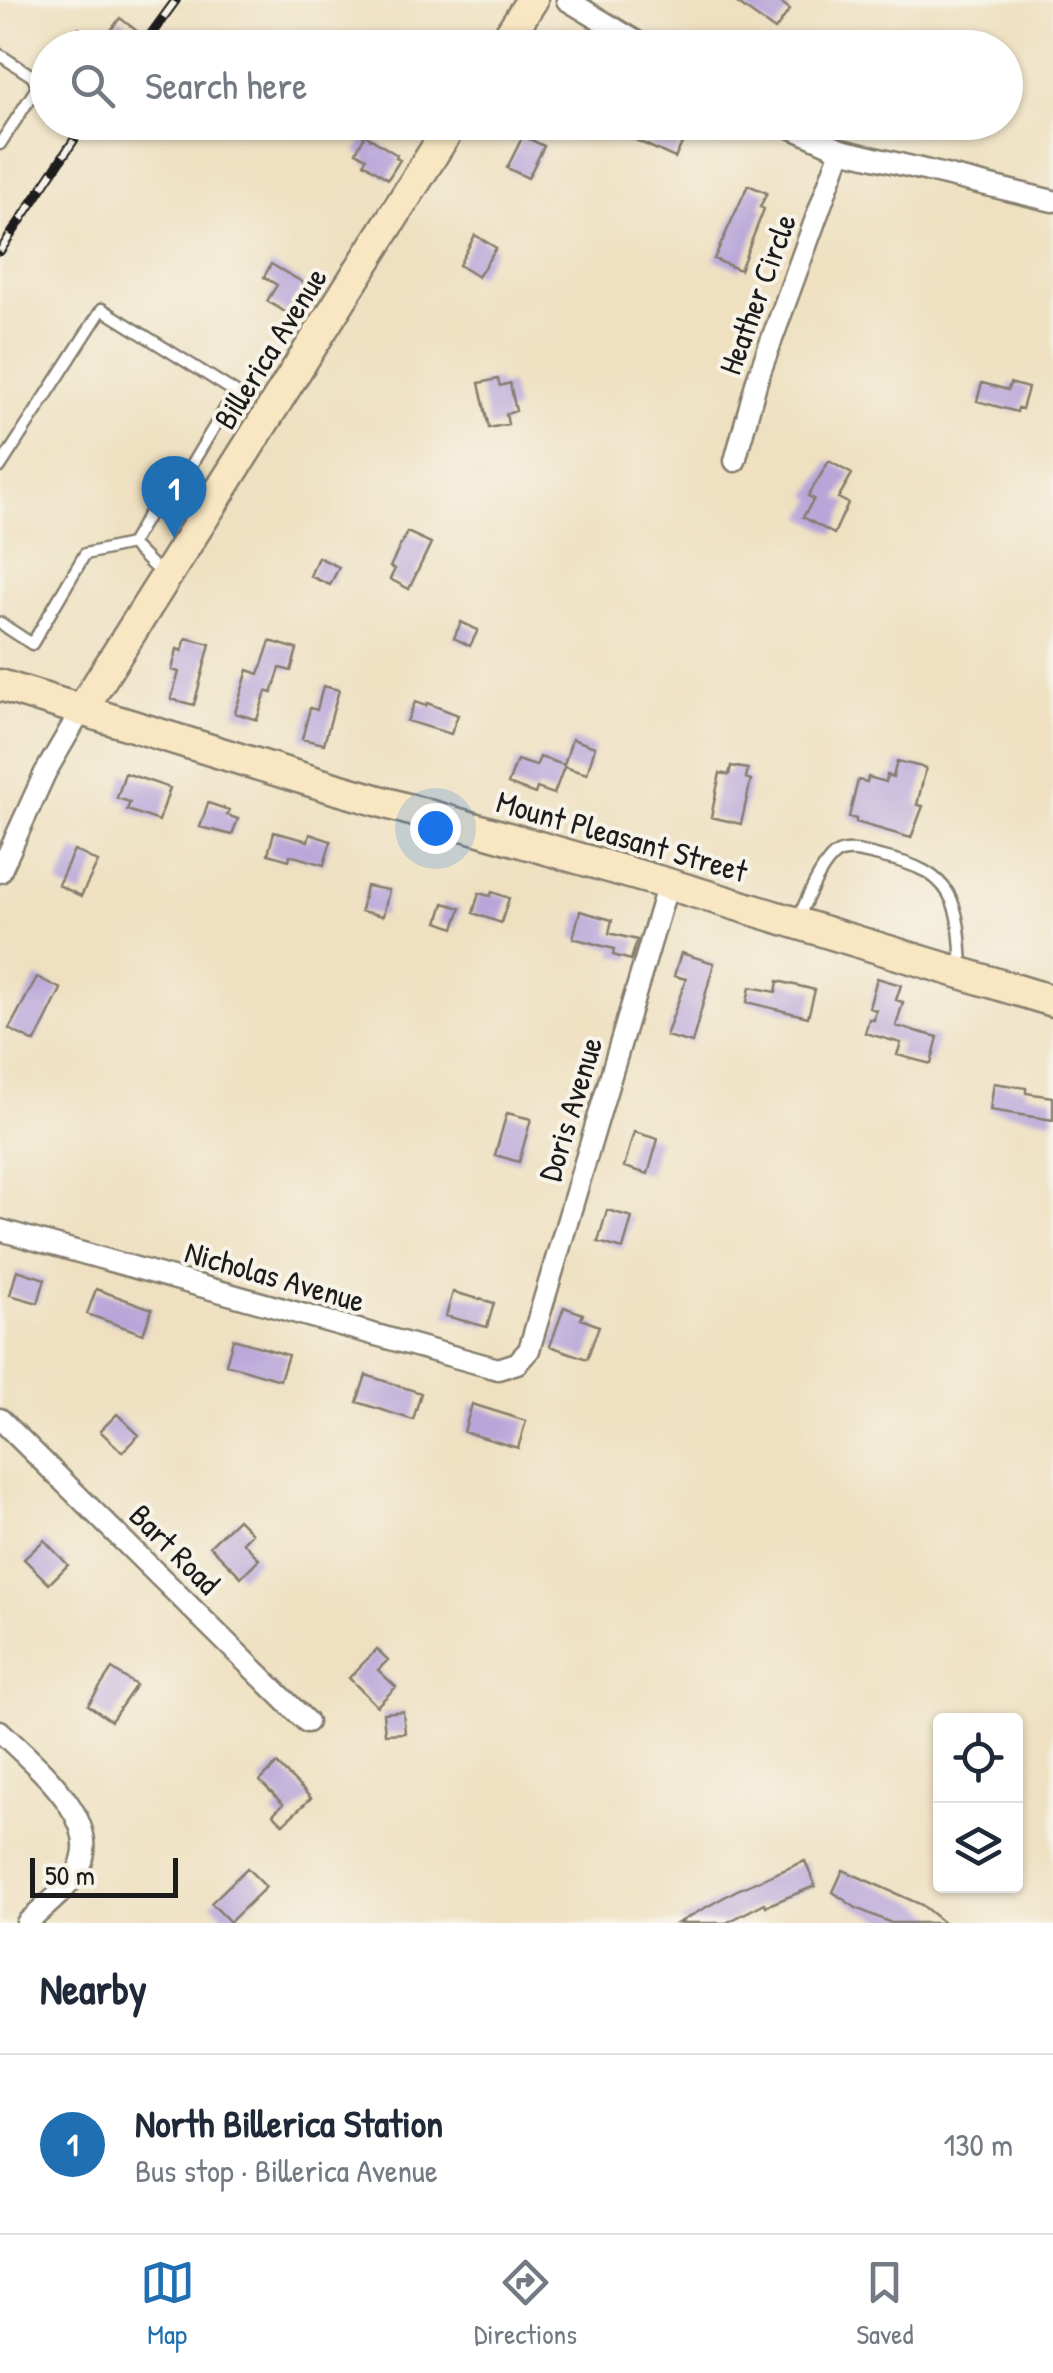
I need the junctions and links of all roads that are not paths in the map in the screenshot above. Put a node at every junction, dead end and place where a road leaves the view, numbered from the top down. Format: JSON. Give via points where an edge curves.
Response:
{"nodes":[{"id":1,"x":532,"y":0,"type":"edge"},
{"id":2,"x":567,"y":0,"type":"edge"},
{"id":3,"x":513,"y":30,"type":"edge"},
{"id":4,"x":616,"y":30,"type":"edge"},
{"id":5,"x":0,"y":55,"type":"edge"},
{"id":6,"x":30,"y":75,"type":"edge"},
{"id":7,"x":30,"y":98,"type":"edge"},
{"id":8,"x":442,"y":140,"type":"edge"},
{"id":9,"x":819,"y":140,"type":"edge"},
{"id":10,"x":0,"y":144,"type":"edge"},
{"id":11,"x":841,"y":150,"type":"junction"},
{"id":12,"x":1053,"y":201,"type":"edge"},
{"id":13,"x":735,"y":461,"type":"dead end"},
{"id":14,"x":0,"y":467,"type":"edge"},
{"id":15,"x":176,"y":492,"type":"junction"},
{"id":16,"x":208,"y":513,"type":"junction"},
{"id":17,"x":131,"y":544,"type":"junction"},
{"id":18,"x":166,"y":580,"type":"junction"},
{"id":19,"x":0,"y":624,"type":"edge"},
{"id":20,"x":0,"y":686,"type":"edge"},
{"id":21,"x":82,"y":711,"type":"junction"},
{"id":22,"x":9,"y":828,"type":"edge"},
{"id":23,"x":0,"y":872,"type":"edge"},
{"id":24,"x":668,"y":884,"type":"junction"},
{"id":25,"x":796,"y":924,"type":"junction"},
{"id":26,"x":962,"y":974,"type":"junction"},
{"id":27,"x":1053,"y":1001,"type":"edge"},
{"id":28,"x":0,"y":1230,"type":"edge"},
{"id":29,"x":529,"y":1350,"type":"joint"},
{"id":30,"x":0,"y":1420,"type":"edge"},
{"id":31,"x":307,"y":1722,"type":"dead end"},
{"id":32,"x":0,"y":1731,"type":"edge"},
{"id":33,"x":27,"y":1923,"type":"edge"}],
"edges":[{"from":1,"to":3,"type":"main road"},
{"from":2,"to":4,"type":"street"},
{"from":5,"to":6,"type":"lane"},
{"from":7,"to":10,"type":"lane"},
{"from":8,"to":16,"type":"main road","name":"Billerica Avenue"},
{"from":9,"to":11,"type":"street"},
{"from":11,"to":12,"type":"street"},
{"from":11,"to":13,"type":"street","name":"Heather Circle","via":[[757,380]]},
{"from":14,"to":15,"type":"lane","via":[[102,309],[235,392]]},
{"from":15,"to":16,"type":"lane"},
{"from":15,"to":17,"type":"lane","via":[[148,515]]},
{"from":16,"to":18,"type":"main road","name":"Billerica Avenue"},
{"from":17,"to":18,"type":"lane"},
{"from":17,"to":19,"type":"lane","via":[[85,554],[32,644]]},
{"from":18,"to":21,"type":"main road","name":"Billerica Avenue"},
{"from":20,"to":21,"type":"main road","name":"Mount Pleasant Street"},
{"from":21,"to":22,"type":"street","name":"Billerica Avenue"},
{"from":21,"to":24,"type":"main road","name":"Mount Pleasant Street"},
{"from":22,"to":23,"type":"street","name":"Billerica Avenue"},
{"from":24,"to":25,"type":"main road","name":"Mount Pleasant Street"},
{"from":24,"to":29,"type":"street","name":"Doris Avenue"},
{"from":25,"to":26,"type":"main road","name":"Mount Pleasant Street"},
{"from":25,"to":26,"type":"lane","via":[[838,852],[930,871],[948,893],[960,931]]},
{"from":26,"to":27,"type":"main road","name":"Mount Pleasant Street"},
{"from":28,"to":29,"type":"street","name":"Nicholas Avenue","via":[[498,1369]]},
{"from":30,"to":31,"type":"street","name":"Bart Road"},
{"from":32,"to":33,"type":"street","via":[[70,1804],[85,1837],[78,1872]]}]}
